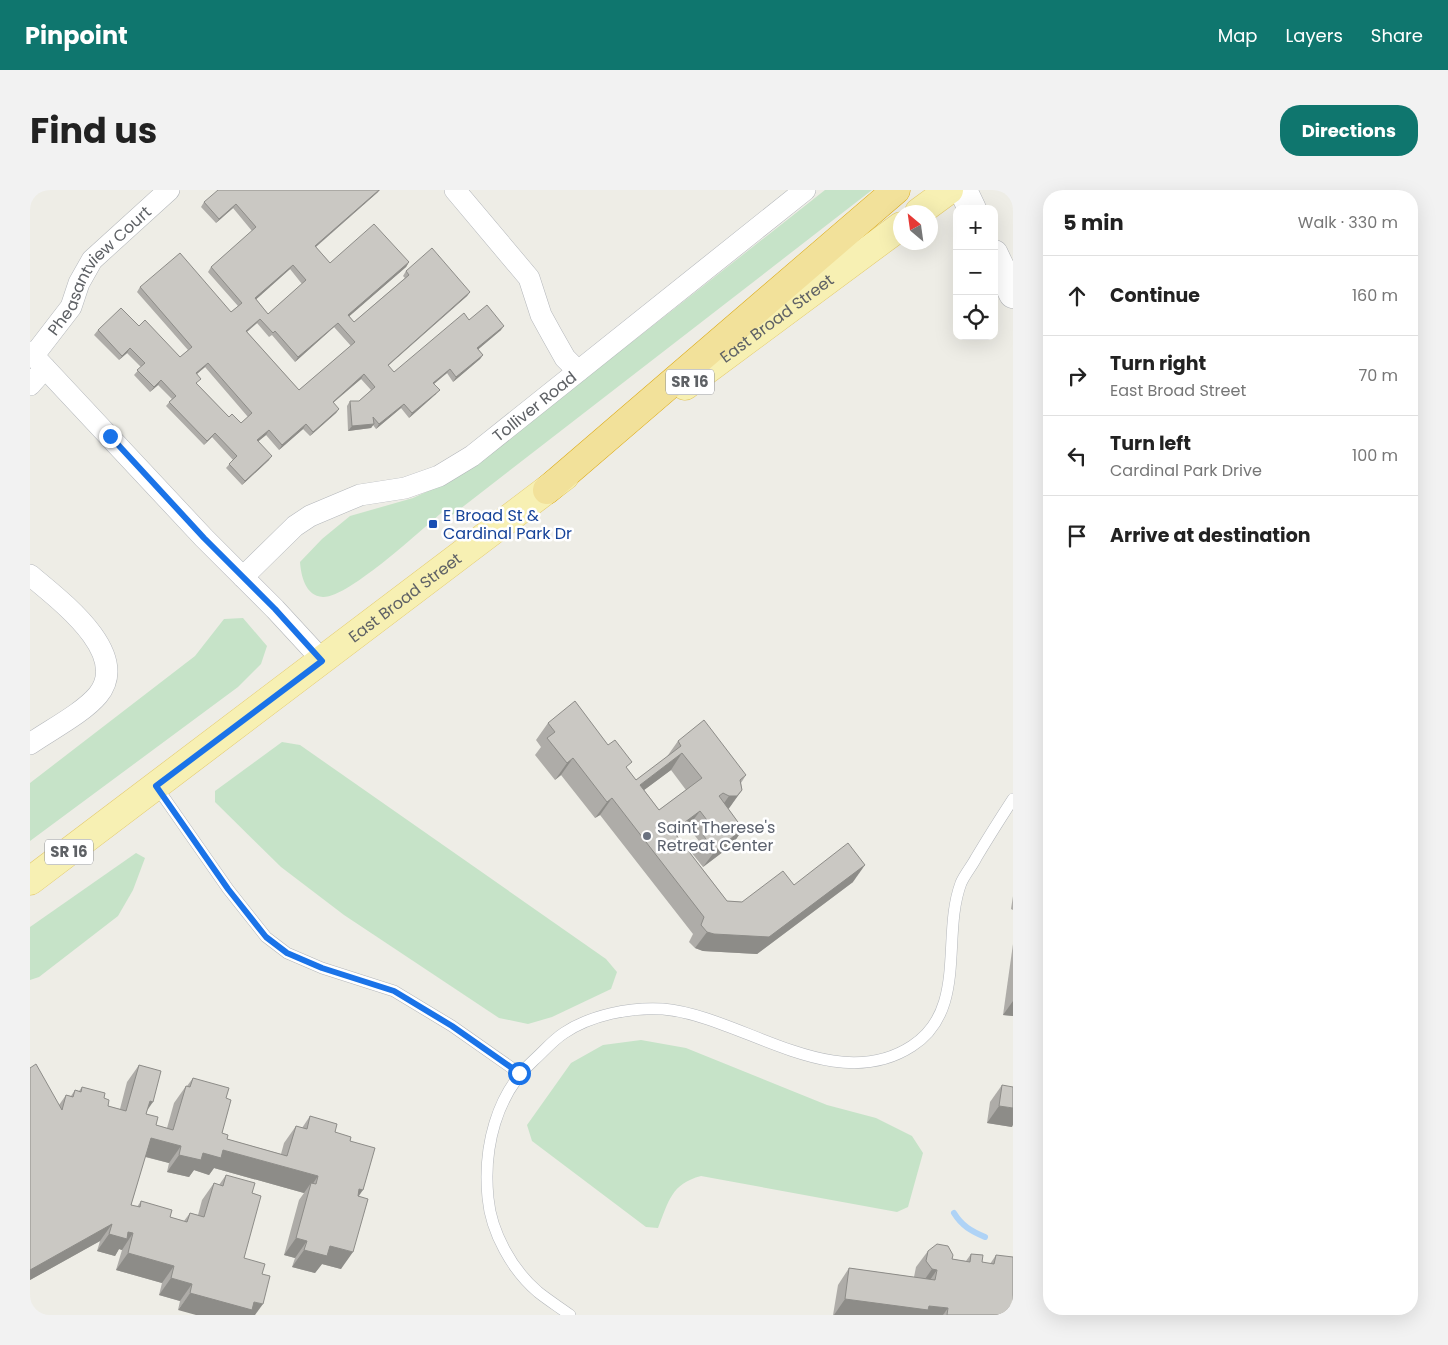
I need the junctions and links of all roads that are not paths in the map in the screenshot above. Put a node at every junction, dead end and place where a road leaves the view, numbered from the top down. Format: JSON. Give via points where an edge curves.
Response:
{"nodes":[{"id":1,"x":169,"y":190,"type":"edge"},
{"id":2,"x":455,"y":190,"type":"edge"},
{"id":3,"x":805,"y":190,"type":"edge"},
{"id":4,"x":896,"y":190,"type":"edge"},
{"id":5,"x":949,"y":190,"type":"edge"},
{"id":6,"x":962,"y":190,"type":"edge"},
{"id":7,"x":929,"y":205,"type":"edge"},
{"id":8,"x":970,"y":205,"type":"edge"},
{"id":9,"x":893,"y":231,"type":"edge"},
{"id":10,"x":998,"y":262,"type":"edge"},
{"id":11,"x":1013,"y":294,"type":"edge"},
{"id":12,"x":36,"y":358,"type":"edge"},
{"id":13,"x":578,"y":371,"type":"junction"},
{"id":14,"x":30,"y":385,"type":"edge"},
{"id":15,"x":547,"y":490,"type":"junction"},
{"id":16,"x":30,"y":575,"type":"edge"},
{"id":17,"x":243,"y":577,"type":"junction"},
{"id":18,"x":322,"y":661,"type":"junction"},
{"id":19,"x":30,"y":744,"type":"edge"},
{"id":20,"x":156,"y":786,"type":"junction"},
{"id":21,"x":1013,"y":799,"type":"edge"},
{"id":22,"x":30,"y":881,"type":"edge"},
{"id":23,"x":519,"y":1073,"type":"junction"},
{"id":24,"x":570,"y":1315,"type":"edge"}],
"edges":[{"from":1,"to":12,"type":"street","name":"Pheasantview Court","via":[[92,260],[71,307]]},
{"from":2,"to":13,"type":"street","via":[[529,278],[548,328],[565,358]]},
{"from":3,"to":13,"type":"street","name":"Tolliver Road"},
{"from":4,"to":15,"type":"highway"},
{"from":5,"to":7,"type":"main road"},
{"from":6,"to":8,"type":"street"},
{"from":9,"to":15,"type":"main road","name":"East Broad Street","number":"SR 16"},
{"from":10,"to":11,"type":"street"},
{"from":12,"to":14,"type":"street","name":"Pheasantview Court"},
{"from":12,"to":17,"type":"street"},
{"from":13,"to":17,"type":"street","name":"Tolliver Road","via":[[472,456],[439,476],[405,488],[360,496],[310,516],[295,526]]},
{"from":15,"to":18,"type":"main road","name":"East Broad Street","number":"SR 16"},
{"from":16,"to":19,"type":"street","via":[[72,610],[106,658],[107,676],[98,695]]},
{"from":17,"to":18,"type":"street"},
{"from":18,"to":20,"type":"main road","name":"East Broad Street","number":"SR 16"},
{"from":20,"to":22,"type":"main road","name":"East Broad Street","number":"SR 16"},
{"from":20,"to":23,"type":"lane","via":[[266,937],[287,953],[322,968],[394,991],[452,1026]]},
{"from":21,"to":23,"type":"lane","via":[[962,883],[952,924],[947,998],[934,1024],[914,1045],[894,1057],[872,1063],[826,1059],[775,1045],[710,1020],[663,1010],[615,1012],[563,1034]]},
{"from":23,"to":24,"type":"lane","via":[[497,1112],[486,1172],[489,1206],[499,1238],[516,1268],[537,1291]]}]}
